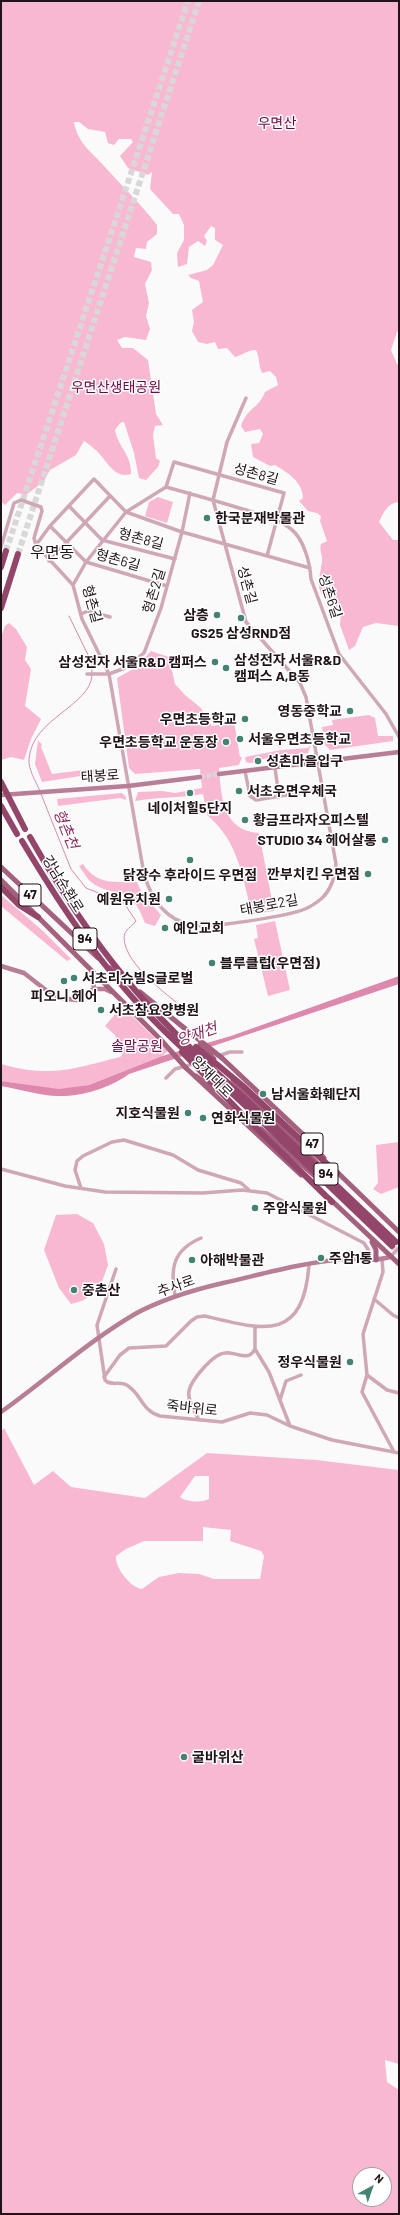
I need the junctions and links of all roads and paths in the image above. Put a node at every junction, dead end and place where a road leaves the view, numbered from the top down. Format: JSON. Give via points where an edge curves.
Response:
{"nodes":[{"id":1,"x":246,"y":398,"type":"dead end"},
{"id":2,"x":219,"y":474,"type":"junction"},
{"id":3,"x":166,"y":487,"type":"junction"},
{"id":4,"x":190,"y":494,"type":"junction"},
{"id":5,"x":110,"y":496,"type":"junction"},
{"id":6,"x":213,"y":500,"type":"junction"},
{"id":7,"x":69,"y":506,"type":"junction"},
{"id":8,"x":126,"y":512,"type":"junction"},
{"id":9,"x":277,"y":520,"type":"junction"},
{"id":10,"x":86,"y":523,"type":"junction"},
{"id":11,"x":50,"y":526,"type":"junction"},
{"id":12,"x":182,"y":532,"type":"junction"},
{"id":13,"x":102,"y":540,"type":"junction"},
{"id":14,"x":67,"y":543,"type":"junction"},
{"id":15,"x":225,"y":544,"type":"junction"},
{"id":16,"x":36,"y":545,"type":"junction"},
{"id":17,"x":1,"y":546,"type":"edge"},
{"id":18,"x":6,"y":552,"type":"tunnel mouth"},
{"id":19,"x":18,"y":554,"type":"tunnel mouth"},
{"id":20,"x":267,"y":556,"type":"junction"},
{"id":21,"x":175,"y":559,"type":"junction"},
{"id":22,"x":49,"y":561,"type":"junction"},
{"id":23,"x":86,"y":562,"type":"junction"},
{"id":24,"x":1,"y":567,"type":"edge"},
{"id":25,"x":310,"y":568,"type":"junction"},
{"id":26,"x":73,"y":585,"type":"junction"},
{"id":27,"x":167,"y":586,"type":"junction"},
{"id":28,"x":1,"y":608,"type":"edge"},
{"id":29,"x":81,"y":614,"type":"junction"},
{"id":30,"x":110,"y":617,"type":"dead end"},
{"id":31,"x":87,"y":674,"type":"dead end"},
{"id":32,"x":109,"y":674,"type":"junction"},
{"id":33,"x":399,"y":737,"type":"edge"},
{"id":34,"x":399,"y":752,"type":"edge"},
{"id":35,"x":318,"y":762,"type":"junction"},
{"id":36,"x":275,"y":768,"type":"junction"},
{"id":37,"x":245,"y":771,"type":"junction"},
{"id":38,"x":219,"y":774,"type":"tunnel mouth"},
{"id":39,"x":200,"y":777,"type":"tunnel mouth"},
{"id":40,"x":1,"y":782,"type":"edge"},
{"id":41,"x":128,"y":786,"type":"junction"},
{"id":42,"x":323,"y":790,"type":"junction"},
{"id":43,"x":1,"y":795,"type":"edge"},
{"id":44,"x":279,"y":796,"type":"junction"},
{"id":45,"x":1,"y":806,"type":"edge"},
{"id":46,"x":25,"y":829,"type":"dead end"},
{"id":47,"x":17,"y":834,"type":"dead end"},
{"id":48,"x":30,"y":837,"type":"dead end"},
{"id":49,"x":22,"y":841,"type":"dead end"},
{"id":50,"x":1,"y":867,"type":"edge"},
{"id":51,"x":1,"y":880,"type":"edge"},
{"id":52,"x":1,"y":887,"type":"edge"},
{"id":53,"x":38,"y":917,"type":"junction"},
{"id":54,"x":1,"y":966,"type":"edge"},
{"id":55,"x":92,"y":970,"type":"junction"},
{"id":56,"x":94,"y":989,"type":"junction"},
{"id":57,"x":120,"y":998,"type":"junction"},
{"id":58,"x":166,"y":1022,"type":"junction"},
{"id":59,"x":161,"y":1028,"type":"junction"},
{"id":60,"x":191,"y":1034,"type":"junction"},
{"id":61,"x":242,"y":1052,"type":"dead end"},
{"id":62,"x":187,"y":1070,"type":"junction"},
{"id":63,"x":166,"y":1078,"type":"dead end"},
{"id":64,"x":252,"y":1109,"type":"junction"},
{"id":65,"x":1,"y":1169,"type":"edge"},
{"id":66,"x":337,"y":1173,"type":"junction"},
{"id":67,"x":80,"y":1188,"type":"junction"},
{"id":68,"x":250,"y":1191,"type":"junction"},
{"id":69,"x":336,"y":1195,"type":"junction"},
{"id":70,"x":352,"y":1198,"type":"junction"},
{"id":71,"x":332,"y":1202,"type":"junction"},
{"id":72,"x":399,"y":1232,"type":"edge"},
{"id":73,"x":366,"y":1233,"type":"junction"},
{"id":74,"x":201,"y":1238,"type":"dead end"},
{"id":75,"x":396,"y":1245,"type":"edge"},
{"id":76,"x":390,"y":1257,"type":"junction"},
{"id":77,"x":376,"y":1260,"type":"junction"},
{"id":78,"x":382,"y":1260,"type":"junction"},
{"id":79,"x":369,"y":1261,"type":"junction"},
{"id":80,"x":399,"y":1264,"type":"edge"},
{"id":81,"x":309,"y":1265,"type":"junction"},
{"id":82,"x":116,"y":1269,"type":"dead end"},
{"id":83,"x":175,"y":1296,"type":"junction"},
{"id":84,"x":374,"y":1299,"type":"junction"},
{"id":85,"x":399,"y":1318,"type":"edge"},
{"id":86,"x":255,"y":1327,"type":"junction"},
{"id":87,"x":98,"y":1338,"type":"junction"},
{"id":88,"x":255,"y":1350,"type":"junction"},
{"id":89,"x":301,"y":1375,"type":"dead end"},
{"id":90,"x":367,"y":1375,"type":"junction"},
{"id":91,"x":104,"y":1377,"type":"junction"},
{"id":92,"x":399,"y":1393,"type":"edge"},
{"id":93,"x":280,"y":1400,"type":"junction"},
{"id":94,"x":1,"y":1412,"type":"edge"},
{"id":95,"x":199,"y":1420,"type":"junction"},
{"id":96,"x":290,"y":1426,"type":"junction"},
{"id":97,"x":393,"y":1450,"type":"junction"},
{"id":98,"x":399,"y":1453,"type":"edge"}],
"edges":[{"from":1,"to":2,"type":"street","name":"성촌길","via":[[227,442]]},
{"from":2,"to":3,"type":"street","via":[[174,462]]},
{"from":2,"to":6,"type":"street","name":"성촌길"},
{"from":2,"to":9,"type":"street","name":"성촌8길","via":[[284,493]]},
{"from":3,"to":4,"type":"street"},
{"from":3,"to":8,"type":"street","name":"형촌길"},
{"from":4,"to":6,"type":"street"},
{"from":4,"to":12,"type":"street","name":"형촌2길"},
{"from":5,"to":7,"type":"street","via":[[94,479]]},
{"from":5,"to":8,"type":"street"},
{"from":5,"to":10,"type":"street"},
{"from":6,"to":9,"type":"street","name":"성촌6길"},
{"from":6,"to":15,"type":"street","name":"성촌길"},
{"from":7,"to":10,"type":"street"},
{"from":7,"to":11,"type":"street"},
{"from":8,"to":12,"type":"street"},
{"from":8,"to":13,"type":"street","name":"형촌길"},
{"from":9,"to":20,"type":"street"},
{"from":9,"to":25,"type":"street","name":"성촌6길","via":[[292,529],[301,542]]},
{"from":10,"to":13,"type":"street"},
{"from":10,"to":14,"type":"street"},
{"from":11,"to":14,"type":"street"},
{"from":11,"to":16,"type":"street"},
{"from":12,"to":15,"type":"street"},
{"from":12,"to":21,"type":"street","name":"형촌2길"},
{"from":13,"to":21,"type":"street","name":"형촌8길"},
{"from":13,"to":23,"type":"street","name":"형촌길"},
{"from":14,"to":22,"type":"street"},
{"from":14,"to":23,"type":"street"},
{"from":15,"to":20,"type":"street"},
{"from":15,"to":35,"type":"street","name":"성촌길","via":[[246,622],[300,683],[306,697]]},
{"from":16,"to":17,"type":"street","via":[[34,538],[41,507],[21,500],[14,503]]},
{"from":16,"to":22,"type":"street"},
{"from":18,"to":24,"type":"highway"},
{"from":19,"to":28,"type":"highway"},
{"from":20,"to":25,"type":"street"},
{"from":21,"to":27,"type":"street","name":"형촌2길"},
{"from":22,"to":26,"type":"street"},
{"from":23,"to":26,"type":"street","name":"형촌길"},
{"from":23,"to":27,"type":"street","name":"형촌6길"},
{"from":25,"to":33,"type":"street","name":"성촌6길","via":[[311,579],[339,654],[386,714]]},
{"from":26,"to":29,"type":"street","name":"형촌길"},
{"from":27,"to":32,"type":"street","name":"형촌2길","via":[[144,653],[125,668]]},
{"from":29,"to":30,"type":"street","via":[[88,611]]},
{"from":29,"to":32,"type":"street","name":"형촌길"},
{"from":31,"to":32,"type":"street"},
{"from":32,"to":41,"type":"street","name":"형촌길"},
{"from":34,"to":35,"type":"street"},
{"from":35,"to":36,"type":"street"},
{"from":35,"to":42,"type":"street","name":"태봉로2길"},
{"from":36,"to":37,"type":"street"},
{"from":36,"to":44,"type":"street"},
{"from":37,"to":38,"type":"street"},
{"from":37,"to":44,"type":"street","via":[[248,791],[253,798],[256,800]]},
{"from":39,"to":41,"type":"street","name":"태봉로"},
{"from":40,"to":46,"type":"highway","bridge":true},
{"from":41,"to":42,"type":"street","name":"태봉로2길","via":[[144,874],[152,897],[167,914],[190,925],[203,927],[297,912],[321,899],[328,891],[335,875],[336,864]]},
{"from":41,"to":43,"type":"street","name":"태봉로"},
{"from":42,"to":44,"type":"street"},
{"from":45,"to":47,"type":"highway"},
{"from":48,"to":58,"type":"highway","name":"강남순환로","number":"94","bridge":true,"via":[[70,906],[94,940],[125,979]]},
{"from":49,"to":59,"type":"highway","name":"강남순환로","number":"94","bridge":true,"via":[[64,910],[92,949]]},
{"from":50,"to":60,"type":"main road","name":"양재대로","number":"47","bridge":true,"via":[[90,952]]},
{"from":51,"to":53,"type":"main road","name":"양재대로","number":"47"},
{"from":52,"to":53,"type":"highway","via":[[19,905]]},
{"from":53,"to":55,"type":"main road","name":"양재대로","number":"47"},
{"from":54,"to":56,"type":"street","via":[[24,973],[60,998],[76,1000]]},
{"from":55,"to":56,"type":"street"},
{"from":55,"to":57,"type":"main road","name":"양재대로","number":"47"},
{"from":56,"to":57,"type":"street","via":[[105,988]]},
{"from":57,"to":62,"type":"main road","name":"양재대로","number":"47","bridge":true},
{"from":58,"to":64,"type":"highway","name":"강남순환로","number":"94","bridge":true},
{"from":58,"to":66,"type":"highway","bridge":true,"via":[[243,1086]]},
{"from":59,"to":64,"type":"highway","name":"강남순환로","number":"94","bridge":true},
{"from":59,"to":71,"type":"highway","bridge":true,"via":[[197,1069]]},
{"from":60,"to":66,"type":"main road","name":"양재대로","number":"47","bridge":true,"via":[[222,1058],[309,1140]]},
{"from":60,"to":70,"type":"main road","bridge":true,"via":[[242,1091]]},
{"from":61,"to":63,"type":"street","via":[[230,1052],[175,1069]]},
{"from":62,"to":69,"type":"main road","via":[[222,1094]]},
{"from":62,"to":71,"type":"main road","name":"양재대로","number":"47","via":[[285,1162]]},
{"from":64,"to":69,"type":"highway","name":"강남순환로"},
{"from":64,"to":70,"type":"highway","number":"94"},
{"from":65,"to":67,"type":"street"},
{"from":66,"to":72,"type":"main road","name":"양재대로","number":"47"},
{"from":67,"to":68,"type":"street","via":[[105,1192],[203,1194]]},
{"from":67,"to":68,"type":"street","via":[[75,1170],[77,1161],[98,1148],[124,1140],[173,1155],[198,1170],[241,1183]]},
{"from":68,"to":79,"type":"street","via":[[267,1193],[356,1239],[368,1247]]},
{"from":69,"to":75,"type":"highway","number":"94"},
{"from":70,"to":75,"type":"highway","number":"94"},
{"from":71,"to":73,"type":"main road","name":"양재대로","number":"47"},
{"from":73,"to":76,"type":"main road","name":"양재대로","number":"47"},
{"from":73,"to":77,"type":"main road","via":[[375,1245]]},
{"from":74,"to":83,"type":"street","via":[[183,1248],[174,1263]]},
{"from":75,"to":76,"type":"street"},
{"from":76,"to":78,"type":"street","name":"추사로"},
{"from":76,"to":80,"type":"main road","name":"양재대로","number":"47"},
{"from":77,"to":78,"type":"street","name":"추사로"},
{"from":77,"to":79,"type":"street","name":"추사로"},
{"from":78,"to":84,"type":"street","via":[[383,1272]]},
{"from":79,"to":81,"type":"street","name":"추사로","via":[[345,1260]]},
{"from":81,"to":83,"type":"street","name":"추사로","via":[[222,1283]]},
{"from":81,"to":86,"type":"street","via":[[308,1282],[297,1309],[280,1325]]},
{"from":82,"to":87,"type":"street","via":[[96,1325]]},
{"from":83,"to":87,"type":"street","name":"추사로","via":[[136,1314]]},
{"from":84,"to":85,"type":"street"},
{"from":84,"to":90,"type":"street","via":[[363,1334]]},
{"from":86,"to":88,"type":"street"},
{"from":86,"to":91,"type":"street","via":[[205,1316],[196,1317],[166,1346],[129,1348],[124,1351]]},
{"from":87,"to":91,"type":"street"},
{"from":87,"to":94,"type":"street","name":"추사로"},
{"from":88,"to":93,"type":"street","via":[[269,1372]]},
{"from":88,"to":95,"type":"street","via":[[248,1356],[225,1352],[218,1354],[204,1368],[189,1390],[190,1400]]},
{"from":89,"to":93,"type":"street","via":[[286,1381]]},
{"from":90,"to":92,"type":"street","via":[[387,1390]]},
{"from":90,"to":97,"type":"street","via":[[362,1392]]},
{"from":91,"to":95,"type":"street","name":"죽바위로","via":[[107,1383],[123,1383],[130,1387],[151,1413]]},
{"from":93,"to":96,"type":"street"},
{"from":95,"to":96,"type":"street","name":"죽바위로","via":[[222,1422],[250,1413],[267,1415]]},
{"from":96,"to":97,"type":"street","name":"죽바위로","via":[[332,1440]]},
{"from":97,"to":98,"type":"street","name":"죽바위로"}]}
